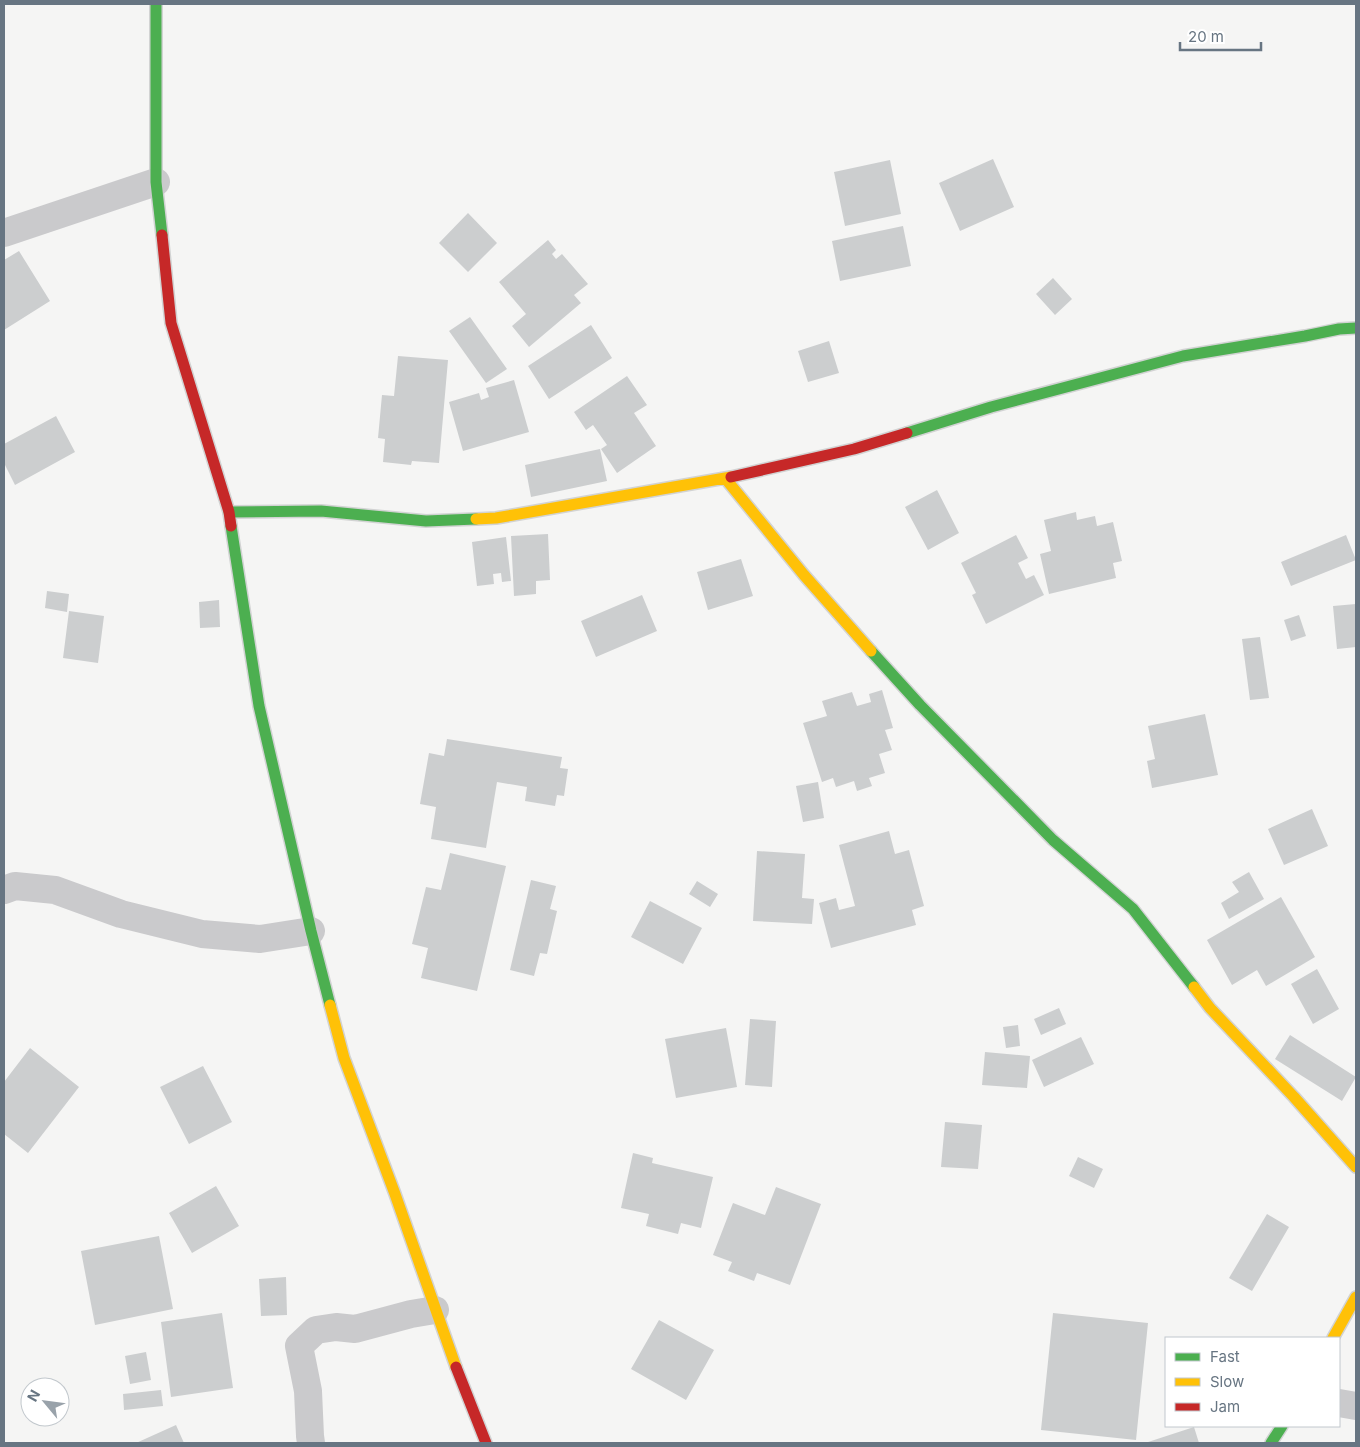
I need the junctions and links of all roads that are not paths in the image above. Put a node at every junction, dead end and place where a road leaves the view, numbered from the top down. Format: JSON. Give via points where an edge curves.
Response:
{"nodes":[{"id":1,"x":156,"y":4,"type":"edge"},
{"id":2,"x":156,"y":182,"type":"junction"},
{"id":3,"x":4,"y":233,"type":"edge"},
{"id":4,"x":1356,"y":328,"type":"edge"},
{"id":5,"x":725,"y":478,"type":"junction"},
{"id":6,"x":229,"y":512,"type":"junction"},
{"id":7,"x":4,"y":890,"type":"edge"},
{"id":8,"x":311,"y":931,"type":"junction"},
{"id":9,"x":1356,"y":1167,"type":"edge"},
{"id":10,"x":1356,"y":1297,"type":"edge"},
{"id":11,"x":435,"y":1310,"type":"junction"},
{"id":12,"x":1334,"y":1337,"type":"edge"},
{"id":13,"x":1340,"y":1403,"type":"edge"},
{"id":14,"x":1356,"y":1406,"type":"edge"},
{"id":15,"x":1281,"y":1427,"type":"edge"},
{"id":16,"x":312,"y":1443,"type":"edge"},
{"id":17,"x":486,"y":1443,"type":"edge"},
{"id":18,"x":1271,"y":1443,"type":"edge"}],
"edges":[{"from":1,"to":2,"type":"street"},
{"from":2,"to":3,"type":"street"},
{"from":2,"to":6,"type":"street","via":[[171,322]]},
{"from":4,"to":5,"type":"street","via":[[1183,356],[991,407],[854,449]]},
{"from":5,"to":6,"type":"street","via":[[496,518],[426,521],[321,511]]},
{"from":5,"to":9,"type":"street","via":[[804,575],[920,705],[1053,840],[1132,909],[1210,1008]]},
{"from":6,"to":8,"type":"street","via":[[259,706]]},
{"from":7,"to":8,"type":"street","via":[[15,886],[55,890],[121,914],[202,934],[260,939]]},
{"from":8,"to":11,"type":"street","via":[[344,1058]]},
{"from":10,"to":12,"type":"street"},
{"from":11,"to":16,"type":"street","via":[[355,1329],[316,1330],[299,1346],[308,1391]]},
{"from":11,"to":17,"type":"street"},
{"from":13,"to":14,"type":"street"},
{"from":15,"to":18,"type":"street"}]}
